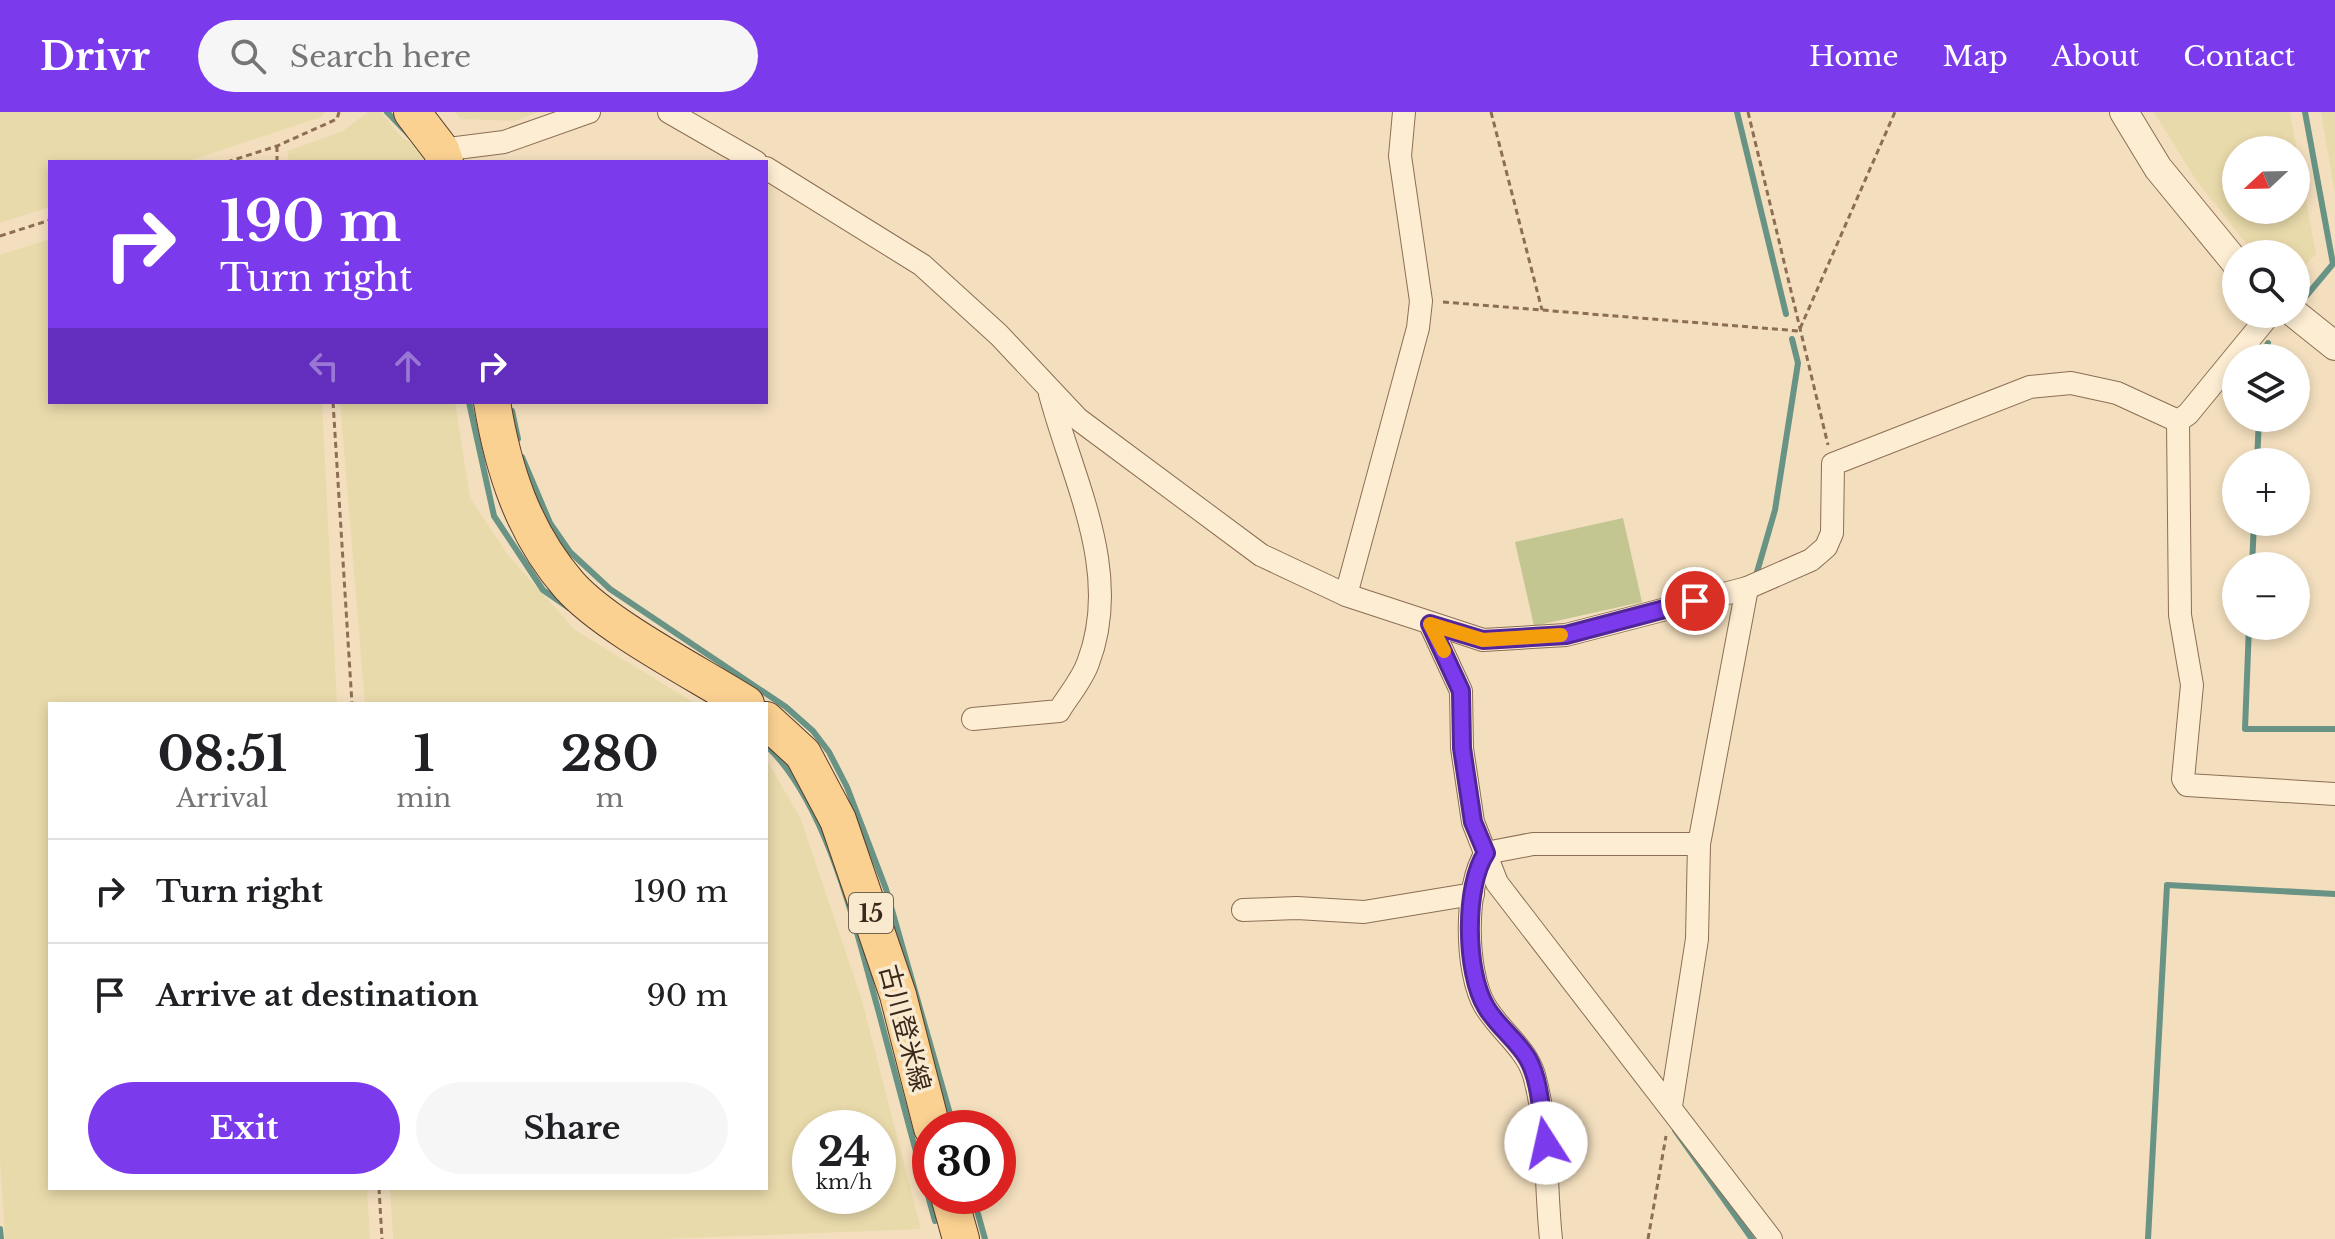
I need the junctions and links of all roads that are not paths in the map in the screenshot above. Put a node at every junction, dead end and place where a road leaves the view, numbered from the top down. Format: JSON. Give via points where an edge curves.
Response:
{"nodes":[{"id":1,"x":412,"y":112,"type":"edge"},
{"id":2,"x":589,"y":112,"type":"edge"},
{"id":3,"x":669,"y":112,"type":"edge"},
{"id":4,"x":1404,"y":112,"type":"edge"},
{"id":5,"x":2124,"y":112,"type":"edge"},
{"id":6,"x":443,"y":156,"type":"edge"},
{"id":7,"x":753,"y":160,"type":"edge"},
{"id":8,"x":768,"y":169,"type":"edge"},
{"id":9,"x":2222,"y":246,"type":"edge"},
{"id":10,"x":2310,"y":326,"type":"edge"},
{"id":11,"x":2259,"y":328,"type":"edge"},
{"id":12,"x":2335,"y":346,"type":"edge"},
{"id":13,"x":1049,"y":389,"type":"junction"},
{"id":14,"x":492,"y":404,"type":"edge"},
{"id":15,"x":2178,"y":421,"type":"junction"},
{"id":16,"x":1754,"y":586,"type":"junction"},
{"id":17,"x":1346,"y":595,"type":"junction"},
{"id":18,"x":1430,"y":624,"type":"junction"},
{"id":19,"x":743,"y":702,"type":"edge"},
{"id":20,"x":973,"y":719,"type":"dead end"},
{"id":21,"x":768,"y":722,"type":"edge"},
{"id":22,"x":2335,"y":794,"type":"edge"},
{"id":23,"x":1699,"y":844,"type":"junction"},
{"id":24,"x":1486,"y":853,"type":"junction"},
{"id":25,"x":1473,"y":894,"type":"junction"},
{"id":26,"x":1243,"y":910,"type":"dead end"},
{"id":27,"x":1671,"y":1106,"type":"junction"},
{"id":28,"x":927,"y":1110,"type":"edge"},
{"id":29,"x":954,"y":1214,"type":"edge"},
{"id":30,"x":961,"y":1239,"type":"edge"},
{"id":31,"x":1551,"y":1239,"type":"edge"},
{"id":32,"x":1771,"y":1239,"type":"edge"}],
"edges":[{"from":1,"to":6,"type":"main road"},
{"from":2,"to":6,"type":"street","via":[[504,142]]},
{"from":3,"to":7,"type":"street"},
{"from":4,"to":17,"type":"street","via":[[1400,156],[1421,301],[1418,328]]},
{"from":5,"to":9,"type":"street","via":[[2158,168]]},
{"from":8,"to":13,"type":"street","via":[[922,265]]},
{"from":10,"to":12,"type":"street"},
{"from":11,"to":15,"type":"street"},
{"from":13,"to":17,"type":"street","via":[[1078,419],[1261,555]]},
{"from":13,"to":20,"type":"street","via":[[1097,544],[1100,616],[1088,665],[1059,711]]},
{"from":14,"to":19,"type":"main road","via":[[505,471],[546,554],[570,586],[598,611]]},
{"from":15,"to":16,"type":"street","via":[[2117,393],[2071,383],[2030,387],[1833,464],[1832,533],[1826,547],[1811,560]]},
{"from":15,"to":22,"type":"street","via":[[2180,615],[2192,685],[2183,779],[2187,785]]},
{"from":16,"to":18,"type":"street","via":[[1566,635],[1483,640]]},
{"from":16,"to":23,"type":"street"},
{"from":17,"to":18,"type":"street"},
{"from":18,"to":24,"type":"street","via":[[1461,691],[1462,748],[1473,822]]},
{"from":21,"to":28,"type":"main road","name":"古川登米線","number":"15","via":[[803,754],[838,820],[898,995]]},
{"from":23,"to":24,"type":"street","via":[[1533,844]]},
{"from":23,"to":27,"type":"street","via":[[1697,939]]},
{"from":24,"to":25,"type":"street","via":[[1475,869]]},
{"from":24,"to":27,"type":"street","via":[[1497,883]]},
{"from":25,"to":26,"type":"street","via":[[1364,912]]},
{"from":25,"to":31,"type":"street","via":[[1474,975],[1484,1005],[1528,1059],[1534,1078],[1546,1143]]},
{"from":27,"to":32,"type":"street"},
{"from":29,"to":30,"type":"main road"}]}
